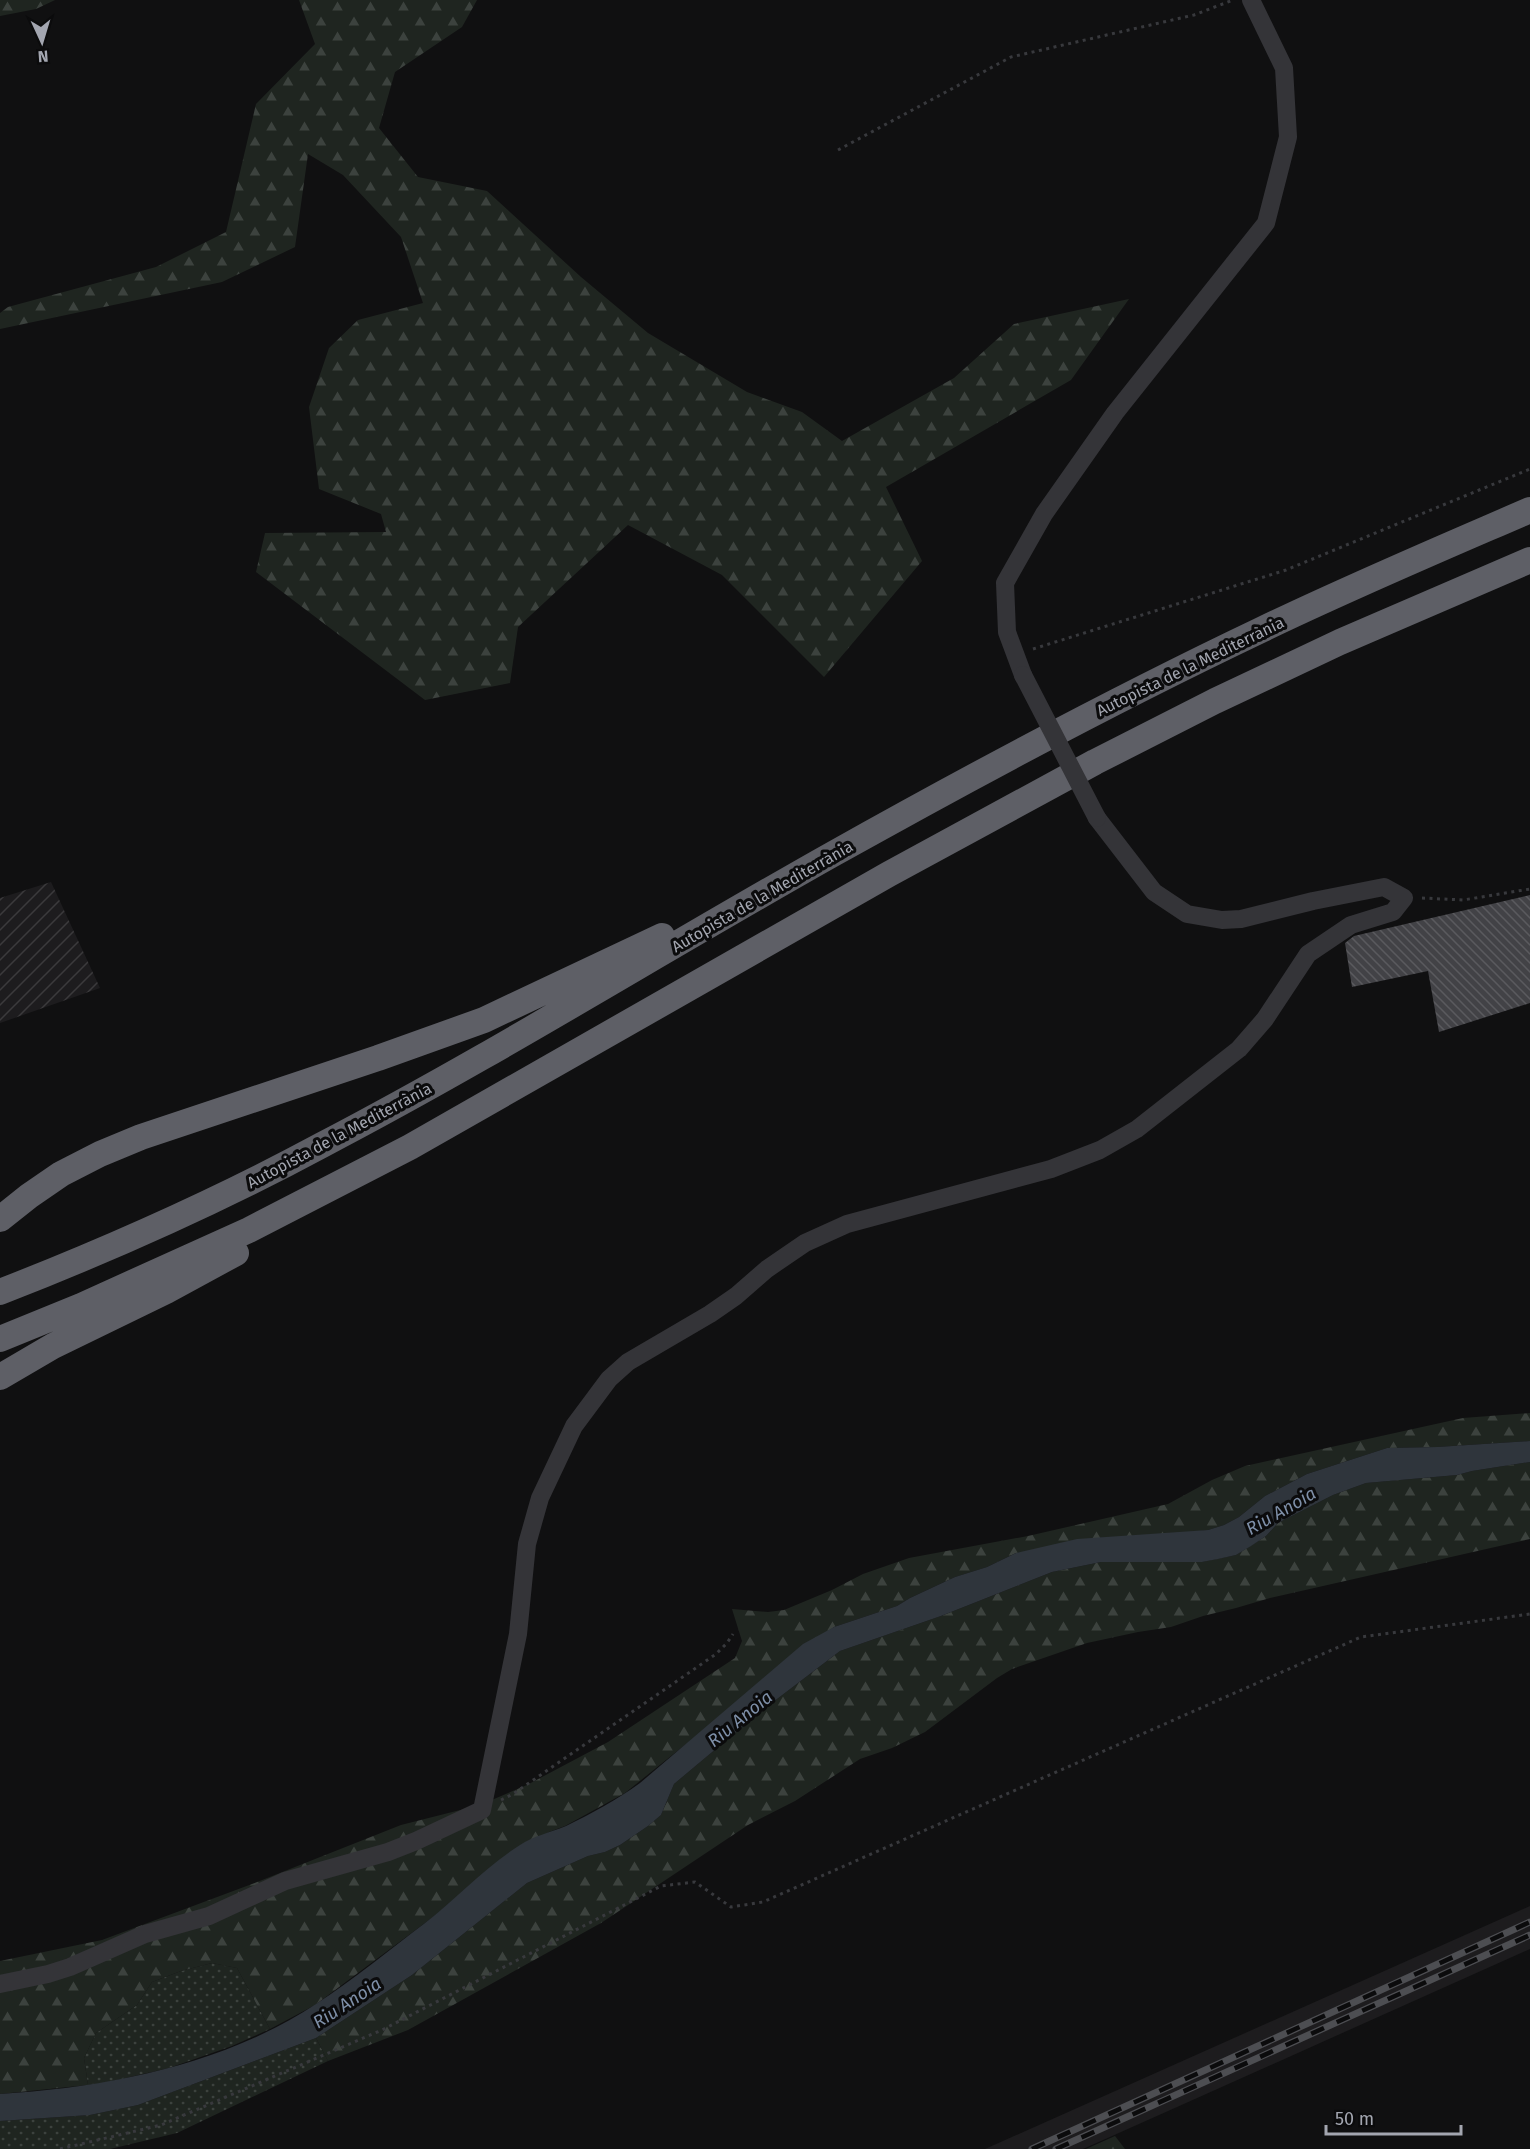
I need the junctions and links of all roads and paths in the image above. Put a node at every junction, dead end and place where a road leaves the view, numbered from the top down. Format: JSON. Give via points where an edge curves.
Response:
{"nodes":[{"id":1,"x":1233,"y":0,"type":"edge"},
{"id":2,"x":1251,"y":0,"type":"edge"},
{"id":3,"x":838,"y":150,"type":"dead end"},
{"id":4,"x":1530,"y":469,"type":"edge"},
{"id":5,"x":1530,"y":510,"type":"edge"},
{"id":6,"x":1530,"y":560,"type":"edge"},
{"id":7,"x":1015,"y":654,"type":"junction"},
{"id":8,"x":827,"y":858,"type":"junction"},
{"id":9,"x":1530,"y":889,"type":"edge"},
{"id":10,"x":1404,"y":898,"type":"junction"},
{"id":11,"x":411,"y":1147,"type":"junction"},
{"id":12,"x":1,"y":1218,"type":"edge"},
{"id":13,"x":0,"y":1292,"type":"edge"},
{"id":14,"x":0,"y":1340,"type":"edge"},
{"id":15,"x":0,"y":1377,"type":"edge"},
{"id":16,"x":1530,"y":1614,"type":"edge"},
{"id":17,"x":733,"y":1634,"type":"dead end"},
{"id":18,"x":482,"y":1810,"type":"junction"},
{"id":19,"x":0,"y":1984,"type":"edge"},
{"id":20,"x":60,"y":2149,"type":"edge"}],
"edges":[{"from":1,"to":3,"type":"path","via":[[1194,15],[1011,57]]},
{"from":2,"to":7,"type":"lane","via":[[1284,68],[1288,137],[1266,223],[1115,413],[1044,514],[1005,583],[1007,632]]},
{"from":4,"to":7,"type":"path","via":[[1286,570]]},
{"from":5,"to":8,"type":"highway","name":"Autopista de la Mediterrània","via":[[1345,591],[1142,688]]},
{"from":6,"to":11,"type":"highway","via":[[1340,642],[1095,762],[889,874]]},
{"from":7,"to":10,"type":"lane","bridge":true,"via":[[1097,818],[1154,892],[1188,914],[1222,921],[1241,920],[1384,887]]},
{"from":8,"to":12,"type":"highway","via":[[484,1020],[100,1154],[61,1174]]},
{"from":8,"to":13,"type":"highway","name":"Autopista de la Mediterrània","via":[[480,1059],[319,1147],[144,1232]]},
{"from":9,"to":10,"type":"path","via":[[1463,900]]},
{"from":10,"to":18,"type":"lane","via":[[1393,912],[1351,925],[1308,954],[1239,1049],[1137,1129],[1100,1150],[1051,1169],[847,1224],[805,1243],[736,1296],[628,1362],[609,1379],[574,1426],[558,1457],[527,1544],[518,1634]]},
{"from":11,"to":14,"type":"highway","via":[[249,1230]]},
{"from":11,"to":15,"type":"highway","via":[[296,1220]]},
{"from":16,"to":20,"type":"path","via":[[1361,1637],[763,1902],[731,1907],[694,1882],[661,1886],[371,2035],[162,2125]]},
{"from":17,"to":18,"type":"path","via":[[716,1654],[513,1794]]},
{"from":18,"to":19,"type":"lane","via":[[416,1842],[285,1881],[209,1916],[145,1934],[70,1967]]}]}
